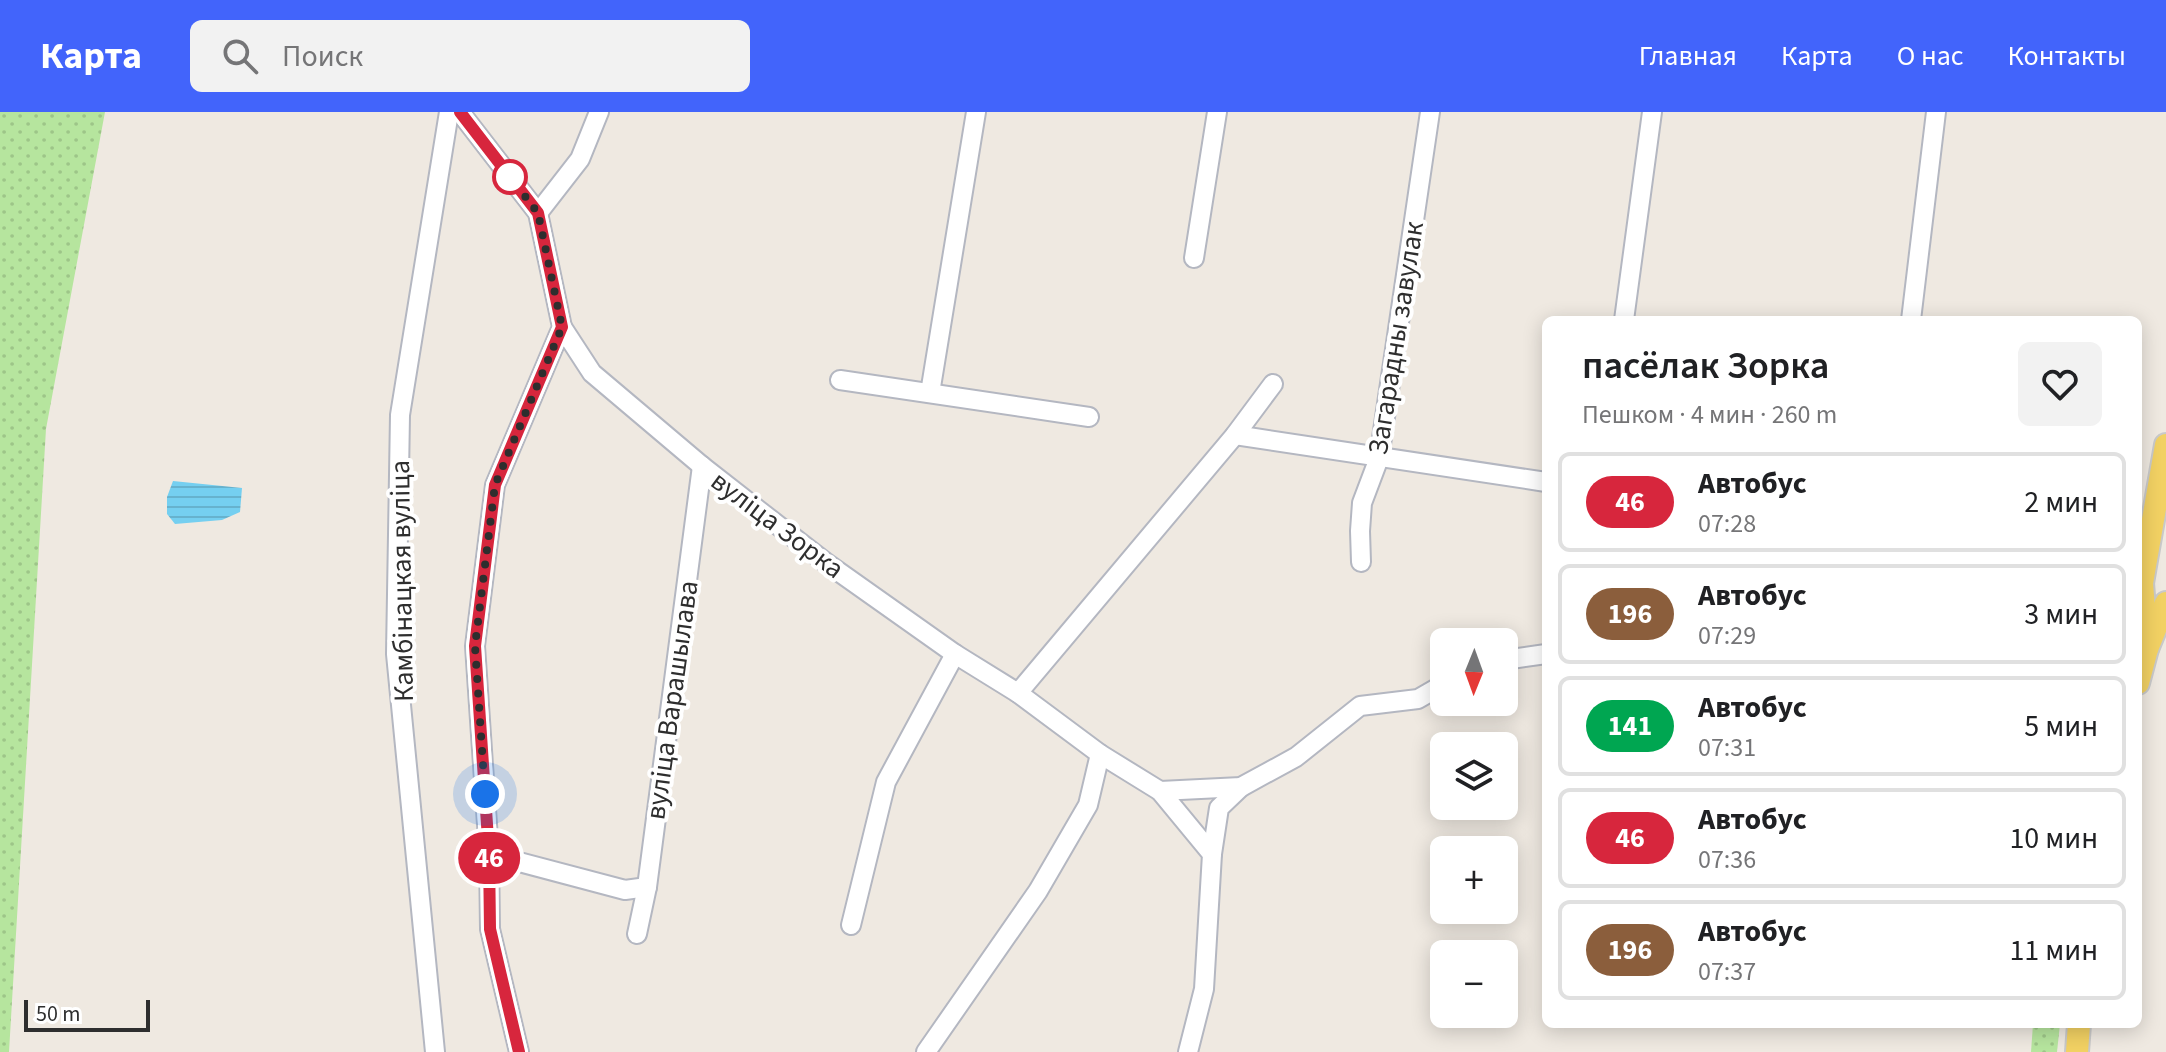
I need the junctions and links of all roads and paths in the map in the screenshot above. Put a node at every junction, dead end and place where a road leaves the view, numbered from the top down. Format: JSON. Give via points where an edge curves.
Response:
{"nodes":[{"id":1,"x":449,"y":112,"type":"edge"},
{"id":2,"x":460,"y":112,"type":"edge"},
{"id":3,"x":599,"y":112,"type":"edge"},
{"id":4,"x":976,"y":112,"type":"edge"},
{"id":5,"x":1217,"y":112,"type":"edge"},
{"id":6,"x":1430,"y":112,"type":"edge"},
{"id":7,"x":1652,"y":112,"type":"edge"},
{"id":8,"x":1936,"y":112,"type":"edge"},
{"id":9,"x":538,"y":213,"type":"junction"},
{"id":10,"x":1194,"y":258,"type":"dead end"},
{"id":11,"x":1625,"y":316,"type":"edge"},
{"id":12,"x":1911,"y":316,"type":"edge"},
{"id":13,"x":562,"y":327,"type":"junction"},
{"id":14,"x":840,"y":380,"type":"dead end"},
{"id":15,"x":1273,"y":384,"type":"dead end"},
{"id":16,"x":930,"y":393,"type":"junction"},
{"id":17,"x":1089,"y":417,"type":"dead end"},
{"id":18,"x":1235,"y":435,"type":"junction"},
{"id":19,"x":2166,"y":445,"type":"edge"},
{"id":20,"x":1379,"y":458,"type":"junction"},
{"id":21,"x":702,"y":466,"type":"junction"},
{"id":22,"x":1542,"y":481,"type":"edge"},
{"id":23,"x":1361,"y":562,"type":"dead end"},
{"id":24,"x":2166,"y":603,"type":"edge"},
{"id":25,"x":2150,"y":650,"type":"edge"},
{"id":26,"x":955,"y":654,"type":"junction"},
{"id":27,"x":1542,"y":655,"type":"edge"},
{"id":28,"x":1518,"y":658,"type":"edge"},
{"id":29,"x":2142,"y":672,"type":"edge"},
{"id":30,"x":1430,"y":692,"type":"edge"},
{"id":31,"x":1018,"y":693,"type":"junction"},
{"id":32,"x":1100,"y":754,"type":"junction"},
{"id":33,"x":1241,"y":787,"type":"junction"},
{"id":34,"x":1160,"y":791,"type":"junction"},
{"id":35,"x":489,"y":854,"type":"junction"},
{"id":36,"x":1212,"y":854,"type":"junction"},
{"id":37,"x":647,"y":887,"type":"junction"},
{"id":38,"x":851,"y":925,"type":"dead end"},
{"id":39,"x":637,"y":934,"type":"dead end"},
{"id":40,"x":2079,"y":1028,"type":"edge"},
{"id":41,"x":435,"y":1052,"type":"edge"},
{"id":42,"x":519,"y":1052,"type":"edge"},
{"id":43,"x":926,"y":1052,"type":"edge"},
{"id":44,"x":1188,"y":1052,"type":"edge"},
{"id":45,"x":2077,"y":1052,"type":"edge"}],
"edges":[{"from":1,"to":41,"type":"street","name":"Камбінацкая вуліца","via":[[400,415],[396,622]]},
{"from":2,"to":9,"type":"street"},
{"from":3,"to":9,"type":"street","via":[[580,159]]},
{"from":4,"to":16,"type":"street"},
{"from":5,"to":10,"type":"street"},
{"from":6,"to":20,"type":"street","name":"Загарадны завулак"},
{"from":7,"to":11,"type":"street"},
{"from":8,"to":12,"type":"street"},
{"from":9,"to":13,"type":"street"},
{"from":13,"to":21,"type":"street","name":"вуліца Зорка","via":[[592,373]]},
{"from":13,"to":35,"type":"street","via":[[495,485],[475,646]]},
{"from":14,"to":16,"type":"street"},
{"from":15,"to":18,"type":"street"},
{"from":16,"to":17,"type":"street"},
{"from":18,"to":20,"type":"street"},
{"from":18,"to":31,"type":"street"},
{"from":19,"to":25,"type":"main road","via":[[2142,583]]},
{"from":20,"to":22,"type":"street"},
{"from":20,"to":23,"type":"street","name":"Загарадны завулак","via":[[1362,503]]},
{"from":21,"to":26,"type":"street","name":"вуліца Зорка"},
{"from":21,"to":37,"type":"street","name":"вуліца Варашылава"},
{"from":24,"to":25,"type":"main road"},
{"from":25,"to":29,"type":"main road"},
{"from":26,"to":31,"type":"street","name":"вуліца Зорка"},
{"from":26,"to":38,"type":"street","via":[[886,782]]},
{"from":27,"to":28,"type":"street"},
{"from":30,"to":33,"type":"street","via":[[1418,699],[1360,706],[1296,757]]},
{"from":31,"to":32,"type":"street","name":"вуліца Зорка"},
{"from":32,"to":34,"type":"street","name":"вуліца Зорка"},
{"from":32,"to":43,"type":"street","via":[[1088,805],[1038,891]]},
{"from":33,"to":34,"type":"street"},
{"from":33,"to":36,"type":"street","via":[[1219,808]]},
{"from":34,"to":36,"type":"street","name":"вуліца Зорка"},
{"from":35,"to":37,"type":"street","via":[[625,890]]},
{"from":35,"to":42,"type":"street","via":[[490,929]]},
{"from":36,"to":44,"type":"street","via":[[1204,989]]},
{"from":37,"to":39,"type":"street","name":"вуліца Варашылава"},
{"from":40,"to":45,"type":"main road"}]}
